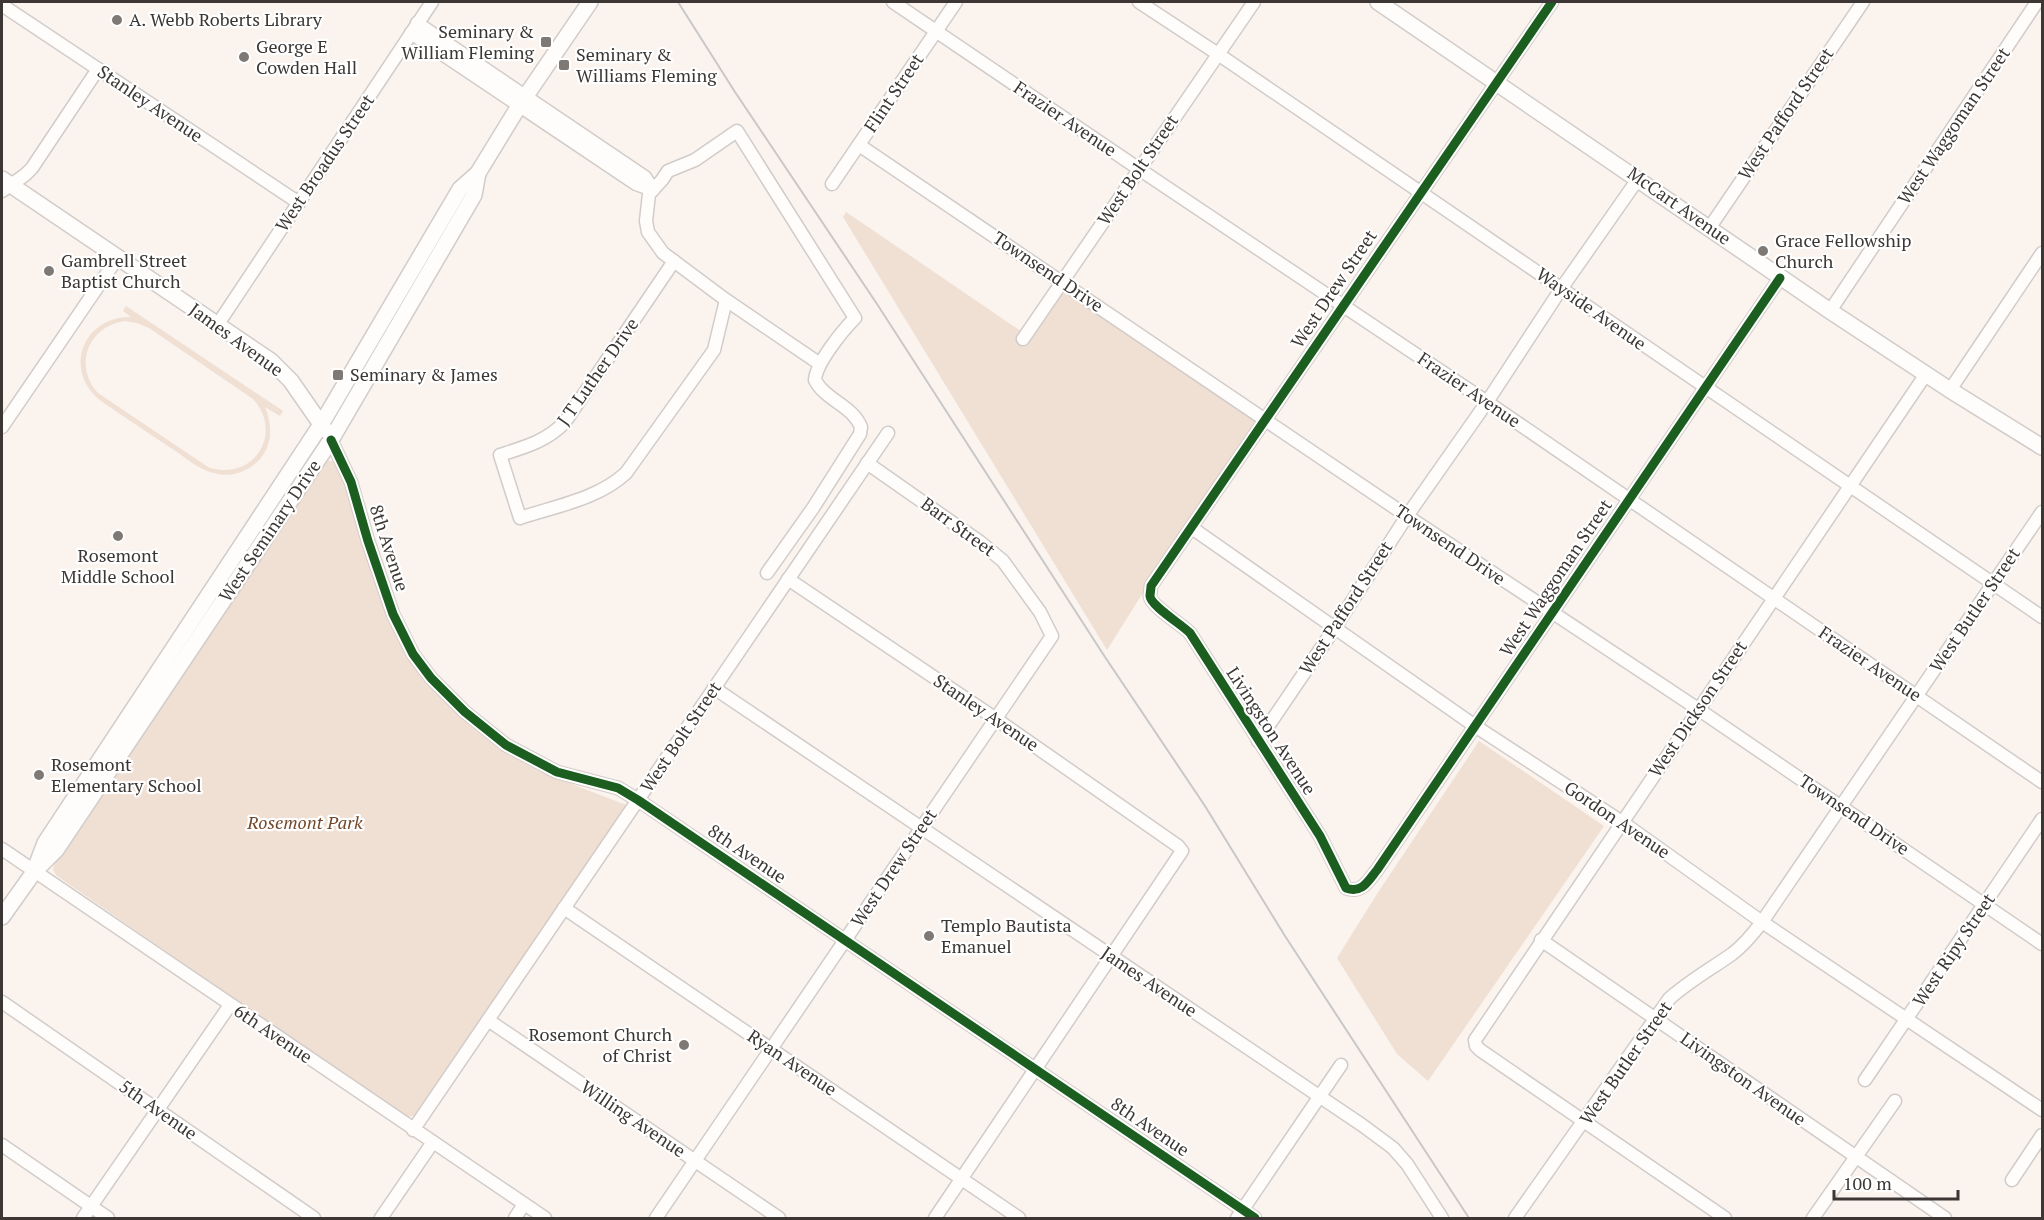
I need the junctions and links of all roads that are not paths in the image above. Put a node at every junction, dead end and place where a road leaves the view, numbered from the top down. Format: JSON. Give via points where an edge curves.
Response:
{"nodes":[{"id":1,"x":432,"y":2,"type":"edge"},
{"id":2,"x":590,"y":2,"type":"edge"},
{"id":3,"x":893,"y":2,"type":"edge"},
{"id":4,"x":956,"y":2,"type":"edge"},
{"id":5,"x":1139,"y":2,"type":"edge"},
{"id":6,"x":1254,"y":2,"type":"edge"},
{"id":7,"x":1378,"y":2,"type":"edge"},
{"id":8,"x":1552,"y":2,"type":"edge"},
{"id":9,"x":2037,"y":2,"type":"edge"},
{"id":10,"x":1858,"y":3,"type":"edge"},
{"id":11,"x":2,"y":5,"type":"edge"},
{"id":12,"x":414,"y":28,"type":"junction"},
{"id":13,"x":936,"y":31,"type":"junction"},
{"id":14,"x":1218,"y":54,"type":"junction"},
{"id":15,"x":98,"y":69,"type":"junction"},
{"id":16,"x":1497,"y":82,"type":"junction"},
{"id":17,"x":523,"y":101,"type":"junction"},
{"id":18,"x":859,"y":145,"type":"junction"},
{"id":19,"x":1139,"y":169,"type":"junction"},
{"id":20,"x":478,"y":173,"type":"junction"},
{"id":21,"x":1638,"y":178,"type":"junction"},
{"id":22,"x":832,"y":184,"type":"dead end"},
{"id":23,"x":4,"y":185,"type":"edge"},
{"id":24,"x":653,"y":190,"type":"junction"},
{"id":25,"x":1420,"y":192,"type":"junction"},
{"id":26,"x":299,"y":203,"type":"junction"},
{"id":27,"x":1710,"y":227,"type":"junction"},
{"id":28,"x":2043,"y":253,"type":"edge"},
{"id":29,"x":118,"y":257,"type":"junction"},
{"id":30,"x":674,"y":261,"type":"junction"},
{"id":31,"x":1780,"y":278,"type":"junction"},
{"id":32,"x":1062,"y":282,"type":"junction"},
{"id":33,"x":1561,"y":289,"type":"junction"},
{"id":34,"x":726,"y":300,"type":"junction"},
{"id":35,"x":1344,"y":305,"type":"junction"},
{"id":36,"x":1830,"y":311,"type":"junction"},
{"id":37,"x":218,"y":324,"type":"junction"},
{"id":38,"x":1023,"y":339,"type":"dead end"},
{"id":39,"x":820,"y":364,"type":"junction"},
{"id":40,"x":1926,"y":374,"type":"junction"},
{"id":41,"x":1705,"y":388,"type":"junction"},
{"id":42,"x":1950,"y":390,"type":"junction"},
{"id":43,"x":1487,"y":402,"type":"junction"},
{"id":44,"x":1265,"y":419,"type":"junction"},
{"id":45,"x":322,"y":423,"type":"junction"},
{"id":46,"x":2,"y":427,"type":"edge"},
{"id":47,"x":888,"y":433,"type":"dead end"},
{"id":48,"x":331,"y":440,"type":"junction"},
{"id":49,"x":2043,"y":447,"type":"edge"},
{"id":50,"x":867,"y":463,"type":"junction"},
{"id":51,"x":1850,"y":486,"type":"junction"},
{"id":52,"x":1629,"y":500,"type":"junction"},
{"id":53,"x":2043,"y":512,"type":"edge"},
{"id":54,"x":1407,"y":516,"type":"junction"},
{"id":55,"x":1192,"y":528,"type":"junction"},
{"id":56,"x":244,"y":542,"type":"junction"},
{"id":57,"x":257,"y":552,"type":"junction"},
{"id":58,"x":767,"y":573,"type":"dead end"},
{"id":59,"x":788,"y":579,"type":"junction"},
{"id":60,"x":1994,"y":584,"type":"junction"},
{"id":61,"x":1150,"y":597,"type":"joint"},
{"id":62,"x":1773,"y":598,"type":"junction"},
{"id":63,"x":1552,"y":613,"type":"junction"},
{"id":64,"x":2043,"y":617,"type":"edge"},
{"id":65,"x":1334,"y":629,"type":"junction"},
{"id":66,"x":1052,"y":636,"type":"joint"},
{"id":67,"x":714,"y":688,"type":"junction"},
{"id":68,"x":1917,"y":696,"type":"junction"},
{"id":69,"x":1698,"y":709,"type":"junction"},
{"id":70,"x":142,"y":710,"type":"junction"},
{"id":71,"x":996,"y":719,"type":"junction"},
{"id":72,"x":1475,"y":726,"type":"junction"},
{"id":73,"x":1258,"y":741,"type":"junction"},
{"id":74,"x":2043,"y":782,"type":"edge"},
{"id":75,"x":638,"y":800,"type":"junction"},
{"id":76,"x":1841,"y":806,"type":"junction"},
{"id":77,"x":2043,"y":819,"type":"edge"},
{"id":78,"x":1622,"y":822,"type":"junction"},
{"id":79,"x":921,"y":829,"type":"junction"},
{"id":80,"x":2,"y":849,"type":"edge"},
{"id":81,"x":34,"y":872,"type":"junction"},
{"id":82,"x":1353,"y":890,"type":"joint"},
{"id":83,"x":1985,"y":904,"type":"junction"},
{"id":84,"x":564,"y":908,"type":"junction"},
{"id":85,"x":2,"y":917,"type":"edge"},
{"id":86,"x":1762,"y":922,"type":"junction"},
{"id":87,"x":845,"y":940,"type":"junction"},
{"id":88,"x":1541,"y":940,"type":"junction"},
{"id":89,"x":2043,"y":945,"type":"edge"},
{"id":90,"x":1111,"y":957,"type":"junction"},
{"id":91,"x":2,"y":1002,"type":"edge"},
{"id":92,"x":230,"y":1005,"type":"junction"},
{"id":93,"x":1654,"y":1018,"type":"junction"},
{"id":94,"x":1906,"y":1019,"type":"junction"},
{"id":95,"x":488,"y":1020,"type":"junction"},
{"id":96,"x":771,"y":1049,"type":"junction"},
{"id":97,"x":1341,"y":1065,"type":"dead end"},
{"id":98,"x":1035,"y":1069,"type":"junction"},
{"id":99,"x":1865,"y":1080,"type":"dead end"},
{"id":100,"x":1320,"y":1096,"type":"junction"},
{"id":101,"x":1895,"y":1101,"type":"dead end"},
{"id":102,"x":158,"y":1110,"type":"junction"},
{"id":103,"x":2043,"y":1110,"type":"edge"},
{"id":104,"x":1585,"y":1122,"type":"junction"},
{"id":105,"x":413,"y":1130,"type":"junction"},
{"id":106,"x":2043,"y":1135,"type":"edge"},
{"id":107,"x":433,"y":1142,"type":"junction"},
{"id":108,"x":2,"y":1145,"type":"edge"},
{"id":109,"x":1856,"y":1157,"type":"junction"},
{"id":110,"x":695,"y":1161,"type":"junction"},
{"id":111,"x":962,"y":1179,"type":"junction"},
{"id":112,"x":2012,"y":1180,"type":"dead end"},
{"id":113,"x":524,"y":1204,"type":"junction"},
{"id":114,"x":91,"y":1207,"type":"junction"},
{"id":115,"x":1240,"y":1214,"type":"edge"},
{"id":116,"x":83,"y":1218,"type":"edge"},
{"id":117,"x":108,"y":1218,"type":"edge"},
{"id":118,"x":314,"y":1218,"type":"edge"},
{"id":119,"x":381,"y":1218,"type":"edge"},
{"id":120,"x":514,"y":1218,"type":"edge"},
{"id":121,"x":545,"y":1218,"type":"edge"},
{"id":122,"x":656,"y":1218,"type":"edge"},
{"id":123,"x":779,"y":1218,"type":"edge"},
{"id":124,"x":935,"y":1218,"type":"edge"},
{"id":125,"x":1019,"y":1218,"type":"edge"},
{"id":126,"x":1256,"y":1218,"type":"edge"},
{"id":127,"x":1442,"y":1218,"type":"edge"},
{"id":128,"x":1515,"y":1218,"type":"edge"},
{"id":129,"x":1725,"y":1218,"type":"edge"},
{"id":130,"x":1813,"y":1218,"type":"edge"},
{"id":131,"x":1945,"y":1218,"type":"edge"}],
"edges":[{"from":1,"to":12,"type":"street","name":"West Broadus Street"},
{"from":2,"to":17,"type":"main road","name":"West Seminary Drive"},
{"from":3,"to":13,"type":"street","name":"Frazier Avenue"},
{"from":4,"to":13,"type":"street","name":"Flint Street"},
{"from":5,"to":14,"type":"street","name":"Wayside Avenue"},
{"from":6,"to":14,"type":"street","name":"West Bolt Street"},
{"from":7,"to":16,"type":"main road","name":"McCart Avenue"},
{"from":8,"to":16,"type":"street","name":"West Drew Street"},
{"from":9,"to":36,"type":"street","name":"West Waggoman Street"},
{"from":10,"to":27,"type":"street","name":"West Pafford Street"},
{"from":11,"to":15,"type":"street","name":"Stanley Avenue"},
{"from":12,"to":17,"type":"street"},
{"from":12,"to":26,"type":"street","name":"West Broadus Street"},
{"from":13,"to":18,"type":"street","name":"Flint Street"},
{"from":13,"to":19,"type":"street","name":"Frazier Avenue"},
{"from":14,"to":19,"type":"street","name":"West Bolt Street"},
{"from":14,"to":25,"type":"street","name":"Wayside Avenue"},
{"from":15,"to":23,"type":"street","via":[[32,168],[25,176]]},
{"from":15,"to":26,"type":"street","name":"Stanley Avenue"},
{"from":16,"to":21,"type":"main road","name":"McCart Avenue"},
{"from":16,"to":25,"type":"street","name":"West Drew Street"},
{"from":17,"to":20,"type":"main road","name":"West Seminary Drive"},
{"from":17,"to":24,"type":"street","via":[[636,184]]},
{"from":18,"to":22,"type":"street","name":"Flint Street"},
{"from":18,"to":32,"type":"street","name":"Townsend Drive"},
{"from":19,"to":32,"type":"street","name":"West Bolt Street"},
{"from":19,"to":35,"type":"street","name":"Frazier Avenue"},
{"from":20,"to":45,"type":"main road","name":"West Seminary Drive","via":[[460,189]]},
{"from":20,"to":48,"type":"main road","name":"West Seminary Drive","via":[[474,195]]},
{"from":21,"to":27,"type":"main road","name":"McCart Avenue"},
{"from":21,"to":33,"type":"street","name":"West Pafford Street"},
{"from":23,"to":29,"type":"main road","name":"James Avenue"},
{"from":24,"to":30,"type":"street","via":[[646,208],[648,232]]},
{"from":24,"to":39,"type":"street","via":[[668,171],[695,160],[737,131],[855,318]]},
{"from":25,"to":33,"type":"street","name":"Wayside Avenue"},
{"from":25,"to":35,"type":"street","name":"West Drew Street"},
{"from":26,"to":37,"type":"street","name":"West Broadus Street"},
{"from":27,"to":31,"type":"main road","name":"McCart Avenue"},
{"from":28,"to":42,"type":"street"},
{"from":29,"to":37,"type":"main road","name":"James Avenue"},
{"from":29,"to":46,"type":"street"},
{"from":30,"to":34,"type":"street"},
{"from":30,"to":34,"type":"street","name":"J T Luther Drive","via":[[565,422],[540,442],[500,455],[520,518],[600,492],[626,473],[714,350]]},
{"from":31,"to":36,"type":"main road","name":"McCart Avenue"},
{"from":31,"to":41,"type":"street","name":"West Waggoman Street"},
{"from":32,"to":38,"type":"street","name":"West Bolt Street"},
{"from":32,"to":44,"type":"street","name":"Townsend Drive"},
{"from":33,"to":41,"type":"street","name":"Wayside Avenue"},
{"from":33,"to":43,"type":"street","name":"West Pafford Street"},
{"from":34,"to":39,"type":"street"},
{"from":35,"to":43,"type":"street","name":"Frazier Avenue"},
{"from":35,"to":44,"type":"street","name":"West Drew Street"},
{"from":36,"to":40,"type":"main road","name":"McCart Avenue"},
{"from":37,"to":45,"type":"main road","name":"James Avenue","via":[[291,381]]},
{"from":39,"to":58,"type":"street","via":[[815,376],[818,387],[854,414],[860,434]]},
{"from":40,"to":42,"type":"main road","name":"McCart Avenue"},
{"from":40,"to":51,"type":"street","name":"West Dickson Street"},
{"from":41,"to":51,"type":"street","name":"Wayside Avenue"},
{"from":41,"to":52,"type":"street","name":"West Waggoman Street"},
{"from":42,"to":49,"type":"main road","name":"McCart Avenue"},
{"from":43,"to":52,"type":"street","name":"Frazier Avenue"},
{"from":43,"to":54,"type":"street","name":"West Pafford Street"},
{"from":44,"to":54,"type":"street","name":"Townsend Drive"},
{"from":44,"to":55,"type":"street","name":"West Drew Street"},
{"from":45,"to":48,"type":"main road","name":"James Avenue"},
{"from":45,"to":56,"type":"main road","name":"West Seminary Drive"},
{"from":47,"to":50,"type":"street","name":"West Bolt Street"},
{"from":48,"to":57,"type":"main road","name":"West Seminary Drive"},
{"from":48,"to":75,"type":"street","name":"8th Avenue","via":[[351,482],[393,614],[413,654],[431,678],[506,745],[557,772],[618,788]]},
{"from":50,"to":59,"type":"street","name":"West Bolt Street"},
{"from":50,"to":66,"type":"street","name":"Barr Street","via":[[1004,561]]},
{"from":51,"to":60,"type":"street","name":"Wayside Avenue"},
{"from":51,"to":62,"type":"street","name":"West Dickson Street"},
{"from":52,"to":62,"type":"street","name":"Frazier Avenue"},
{"from":52,"to":63,"type":"street","name":"West Waggoman Street"},
{"from":53,"to":60,"type":"street","name":"West Butler Street"},
{"from":54,"to":63,"type":"street","name":"Townsend Drive"},
{"from":54,"to":65,"type":"street","name":"West Pafford Street"},
{"from":55,"to":61,"type":"street","name":"West Drew Street","via":[[1156,576]]},
{"from":55,"to":65,"type":"street","name":"Gordon Avenue"},
{"from":56,"to":57,"type":"main road"},
{"from":56,"to":70,"type":"main road","name":"West Seminary Drive"},
{"from":57,"to":70,"type":"main road","name":"West Seminary Drive"},
{"from":59,"to":67,"type":"street","name":"West Bolt Street"},
{"from":59,"to":71,"type":"street","name":"Stanley Avenue"},
{"from":60,"to":64,"type":"street","name":"Wayside Avenue"},
{"from":60,"to":68,"type":"street","name":"West Butler Street"},
{"from":61,"to":73,"type":"street","name":"Livingston Avenue","via":[[1156,608],[1190,633]]},
{"from":62,"to":68,"type":"street","name":"Frazier Avenue"},
{"from":62,"to":69,"type":"street","name":"West Dickson Street"},
{"from":63,"to":69,"type":"street","name":"Townsend Drive"},
{"from":63,"to":72,"type":"street","name":"West Waggoman Street"},
{"from":65,"to":72,"type":"street","name":"Gordon Avenue"},
{"from":65,"to":73,"type":"street","name":"West Pafford Street"},
{"from":66,"to":71,"type":"street","name":"West Drew Street"},
{"from":67,"to":75,"type":"street","name":"West Bolt Street"},
{"from":67,"to":79,"type":"street","name":"James Avenue"},
{"from":68,"to":74,"type":"street","name":"Frazier Avenue"},
{"from":68,"to":76,"type":"street","name":"West Butler Street"},
{"from":69,"to":76,"type":"street","name":"Townsend Drive"},
{"from":69,"to":78,"type":"street","name":"West Dickson Street"},
{"from":70,"to":81,"type":"main road","name":"West Seminary Drive","via":[[45,843]]},
{"from":71,"to":79,"type":"street","name":"West Drew Street"},
{"from":71,"to":90,"type":"street","name":"Stanley Avenue","via":[[1182,851]]},
{"from":72,"to":78,"type":"street","name":"Gordon Avenue"},
{"from":72,"to":82,"type":"street","name":"West Waggoman Street","via":[[1377,870],[1362,888]]},
{"from":73,"to":82,"type":"street","name":"Livingston Avenue","via":[[1320,836],[1346,888]]},
{"from":75,"to":84,"type":"street","name":"West Bolt Street"},
{"from":75,"to":87,"type":"street","name":"8th Avenue"},
{"from":76,"to":83,"type":"street","name":"Townsend Drive"},
{"from":76,"to":86,"type":"street","name":"West Butler Street"},
{"from":77,"to":83,"type":"street","name":"West Ripy Street"},
{"from":78,"to":86,"type":"street","name":"Gordon Avenue"},
{"from":78,"to":88,"type":"street","name":"West Dickson Street"},
{"from":79,"to":87,"type":"street","name":"West Drew Street"},
{"from":79,"to":90,"type":"street","name":"James Avenue"},
{"from":80,"to":81,"type":"street","name":"6th Avenue"},
{"from":81,"to":85,"type":"main road","name":"West Seminary Drive"},
{"from":81,"to":92,"type":"street","name":"6th Avenue"},
{"from":83,"to":89,"type":"street","name":"Townsend Drive"},
{"from":83,"to":94,"type":"street","name":"West Ripy Street"},
{"from":84,"to":95,"type":"street","name":"West Bolt Street"},
{"from":84,"to":96,"type":"street","name":"Ryan Avenue"},
{"from":86,"to":93,"type":"street","name":"West Butler Street","via":[[1732,954],[1683,986]]},
{"from":86,"to":94,"type":"street","name":"Gordon Avenue"},
{"from":87,"to":96,"type":"street","name":"West Drew Street"},
{"from":87,"to":98,"type":"street","name":"8th Avenue"},
{"from":88,"to":93,"type":"street","name":"Livingston Avenue"},
{"from":88,"to":104,"type":"street","name":"West Dickson Street","via":[[1474,1040],[1476,1046]]},
{"from":90,"to":98,"type":"street"},
{"from":90,"to":100,"type":"street","name":"James Avenue"},
{"from":91,"to":102,"type":"street","name":"5th Avenue"},
{"from":92,"to":102,"type":"street"},
{"from":92,"to":105,"type":"street","name":"6th Avenue"},
{"from":93,"to":104,"type":"street","name":"West Butler Street"},
{"from":93,"to":109,"type":"street","name":"Livingston Avenue"},
{"from":94,"to":99,"type":"street","name":"West Ripy Street"},
{"from":94,"to":103,"type":"street","name":"Gordon Avenue"},
{"from":95,"to":105,"type":"street","name":"West Bolt Street"},
{"from":95,"to":110,"type":"street","name":"Willing Avenue"},
{"from":96,"to":110,"type":"street","name":"West Drew Street"},
{"from":96,"to":111,"type":"street","name":"Ryan Avenue"},
{"from":97,"to":100,"type":"street"},
{"from":98,"to":111,"type":"street"},
{"from":98,"to":115,"type":"street","name":"8th Avenue"},
{"from":100,"to":115,"type":"street"},
{"from":100,"to":127,"type":"street","name":"James Avenue","via":[[1393,1148],[1422,1184]]},
{"from":101,"to":109,"type":"street"},
{"from":102,"to":114,"type":"street"},
{"from":102,"to":118,"type":"street","name":"5th Avenue"},
{"from":104,"to":128,"type":"street","name":"West Butler Street"},
{"from":104,"to":129,"type":"street"},
{"from":105,"to":107,"type":"street","name":"6th Avenue"},
{"from":106,"to":112,"type":"street"},
{"from":107,"to":113,"type":"street","name":"6th Avenue"},
{"from":107,"to":119,"type":"street"},
{"from":108,"to":114,"type":"street"},
{"from":109,"to":130,"type":"street"},
{"from":109,"to":131,"type":"street","name":"Livingston Avenue"},
{"from":110,"to":122,"type":"street","name":"West Drew Street"},
{"from":110,"to":123,"type":"street","name":"Willing Avenue"},
{"from":111,"to":124,"type":"street"},
{"from":111,"to":125,"type":"street","name":"Ryan Avenue"},
{"from":113,"to":120,"type":"street"},
{"from":113,"to":121,"type":"street","name":"6th Avenue"},
{"from":114,"to":116,"type":"street"},
{"from":114,"to":117,"type":"street"},
{"from":115,"to":126,"type":"street","name":"8th Avenue"}]}
